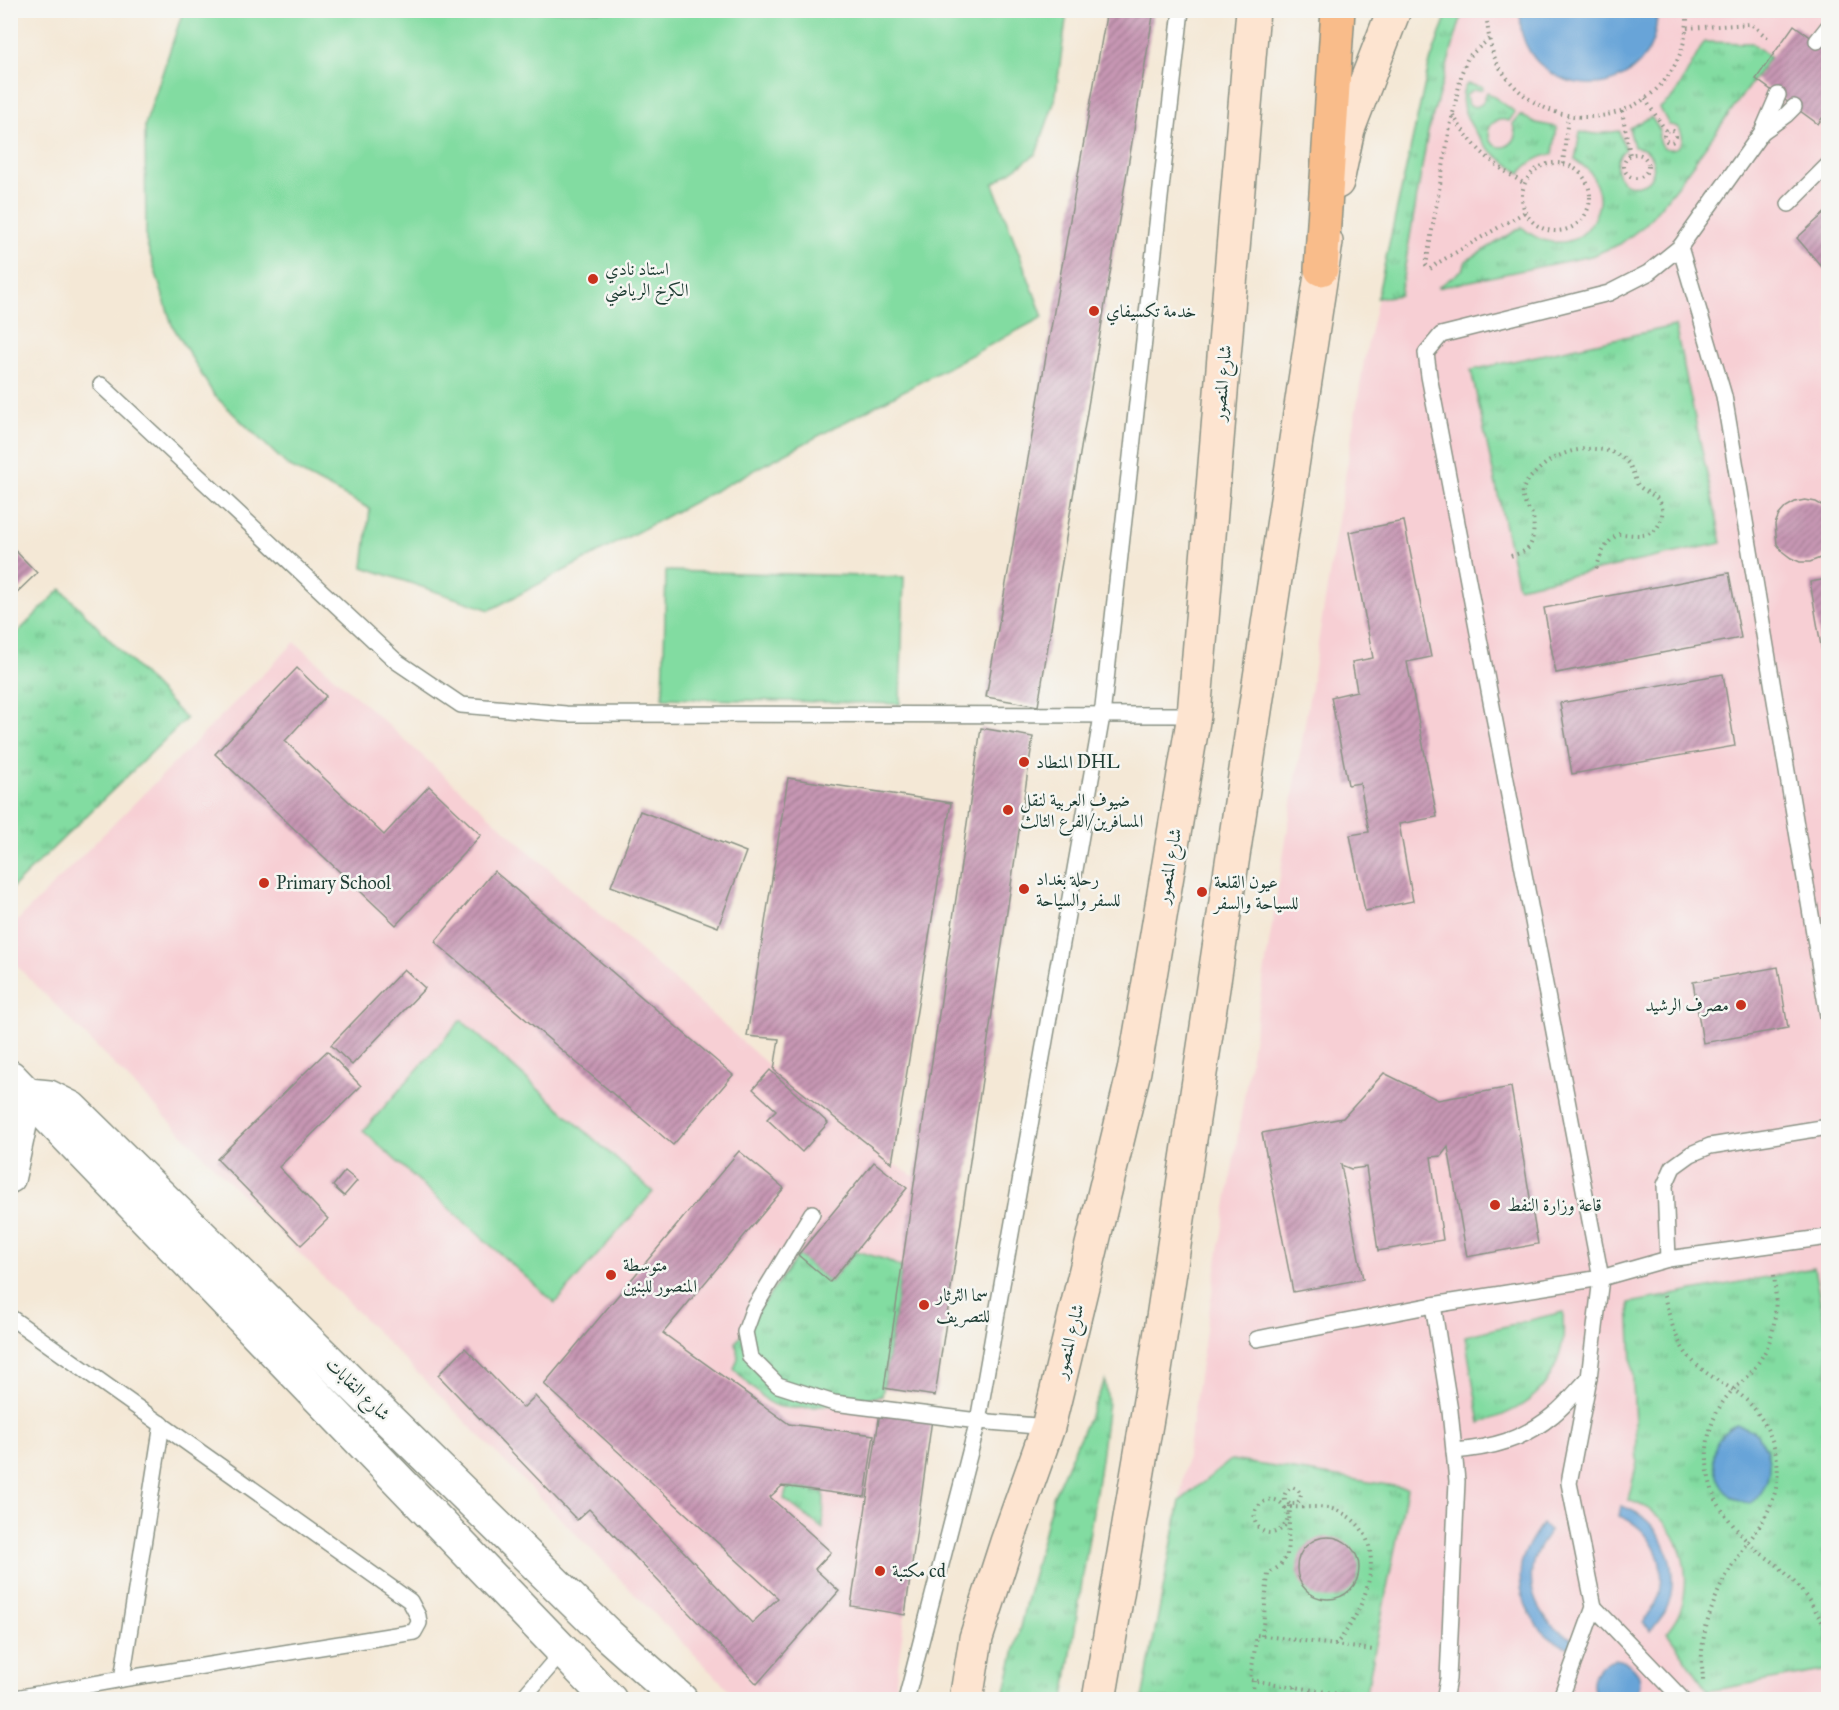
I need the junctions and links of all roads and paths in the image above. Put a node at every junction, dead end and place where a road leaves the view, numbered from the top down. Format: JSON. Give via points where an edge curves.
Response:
{"nodes":[{"id":1,"x":1181,"y":10,"type":"edge"},
{"id":2,"x":1253,"y":10,"type":"edge"},
{"id":3,"x":1338,"y":10,"type":"edge"},
{"id":4,"x":1394,"y":10,"type":"edge"},
{"id":5,"x":1486,"y":10,"type":"edge"},
{"id":6,"x":1687,"y":10,"type":"edge"},
{"id":7,"x":1828,"y":27,"type":"edge"},
{"id":8,"x":1687,"y":28,"type":"junction"},
{"id":9,"x":1489,"y":39,"type":"junction"},
{"id":10,"x":1769,"y":39,"type":"dead end"},
{"id":11,"x":1817,"y":41,"type":"dead end"},
{"id":12,"x":1778,"y":95,"type":"dead end"},
{"id":13,"x":1645,"y":99,"type":"junction"},
{"id":14,"x":1794,"y":107,"type":"dead end"},
{"id":15,"x":1622,"y":111,"type":"junction"},
{"id":16,"x":1453,"y":115,"type":"junction"},
{"id":17,"x":1568,"y":116,"type":"junction"},
{"id":18,"x":1666,"y":131,"type":"dead end"},
{"id":19,"x":1762,"y":132,"type":"junction"},
{"id":20,"x":1630,"y":155,"type":"junction"},
{"id":21,"x":1563,"y":164,"type":"junction"},
{"id":22,"x":1828,"y":165,"type":"edge"},
{"id":23,"x":1525,"y":184,"type":"junction"},
{"id":24,"x":1789,"y":204,"type":"dead end"},
{"id":25,"x":1525,"y":212,"type":"junction"},
{"id":26,"x":1680,"y":247,"type":"junction"},
{"id":27,"x":1321,"y":269,"type":"junction"},
{"id":28,"x":102,"y":385,"type":"dead end"},
{"id":29,"x":1511,"y":556,"type":"dead end"},
{"id":30,"x":1596,"y":570,"type":"dead end"},
{"id":31,"x":1194,"y":715,"type":"junction"},
{"id":32,"x":1102,"y":716,"type":"junction"},
{"id":33,"x":1828,"y":1016,"type":"edge"},
{"id":34,"x":19,"y":1086,"type":"edge"},
{"id":35,"x":1828,"y":1127,"type":"edge"},
{"id":36,"x":10,"y":1178,"type":"edge"},
{"id":37,"x":812,"y":1213,"type":"dead end"},
{"id":38,"x":1828,"y":1237,"type":"edge"},
{"id":39,"x":1668,"y":1259,"type":"junction"},
{"id":40,"x":1774,"y":1275,"type":"dead end"},
{"id":41,"x":1602,"y":1278,"type":"junction"},
{"id":42,"x":1664,"y":1296,"type":"dead end"},
{"id":43,"x":1433,"y":1305,"type":"junction"},
{"id":44,"x":10,"y":1317,"type":"edge"},
{"id":45,"x":1257,"y":1339,"type":"dead end"},
{"id":46,"x":1589,"y":1378,"type":"junction"},
{"id":47,"x":1732,"y":1390,"type":"junction"},
{"id":48,"x":978,"y":1421,"type":"junction"},
{"id":49,"x":162,"y":1424,"type":"junction"},
{"id":50,"x":1048,"y":1427,"type":"junction"},
{"id":51,"x":1454,"y":1451,"type":"junction"},
{"id":52,"x":1288,"y":1506,"type":"junction"},
{"id":53,"x":1748,"y":1541,"type":"junction"},
{"id":54,"x":1594,"y":1607,"type":"junction"},
{"id":55,"x":1828,"y":1634,"type":"edge"},
{"id":56,"x":1262,"y":1636,"type":"junction"},
{"id":57,"x":976,"y":1638,"type":"junction"},
{"id":58,"x":1335,"y":1645,"type":"junction"},
{"id":59,"x":1374,"y":1650,"type":"dead end"},
{"id":60,"x":563,"y":1651,"type":"junction"},
{"id":61,"x":122,"y":1679,"type":"junction"},
{"id":62,"x":1254,"y":1681,"type":"junction"},
{"id":63,"x":1704,"y":1686,"type":"dead end"},
{"id":64,"x":1295,"y":1687,"type":"junction"},
{"id":65,"x":1365,"y":1698,"type":"dead end"},
{"id":66,"x":10,"y":1699,"type":"edge"},
{"id":67,"x":521,"y":1700,"type":"edge"},
{"id":68,"x":610,"y":1700,"type":"edge"},
{"id":69,"x":681,"y":1700,"type":"edge"},
{"id":70,"x":906,"y":1700,"type":"edge"},
{"id":71,"x":945,"y":1700,"type":"edge"},
{"id":72,"x":966,"y":1700,"type":"edge"},
{"id":73,"x":1099,"y":1700,"type":"edge"},
{"id":74,"x":1252,"y":1700,"type":"edge"},
{"id":75,"x":1294,"y":1700,"type":"edge"},
{"id":76,"x":1444,"y":1700,"type":"edge"},
{"id":77,"x":1560,"y":1700,"type":"edge"},
{"id":78,"x":1683,"y":1700,"type":"edge"}],
"edges":[{"from":1,"to":32,"type":"lane"},
{"from":2,"to":31,"type":"main road","name":"شارع المنصور"},
{"from":3,"to":27,"type":"main road"},
{"from":4,"to":27,"type":"main road","via":[[1348,129]]},
{"from":5,"to":9,"type":"path"},
{"from":6,"to":8,"type":"path"},
{"from":7,"to":11,"type":"lane"},
{"from":8,"to":10,"type":"path","via":[[1752,24]]},
{"from":8,"to":13,"type":"path","via":[[1671,72]]},
{"from":9,"to":16,"type":"path","via":[[1468,57]]},
{"from":9,"to":17,"type":"path","via":[[1499,66],[1517,89],[1540,106]]},
{"from":12,"to":19,"type":"lane"},
{"from":13,"to":15,"type":"path"},
{"from":13,"to":18,"type":"path"},
{"from":14,"to":19,"type":"lane"},
{"from":15,"to":17,"type":"path","via":[[1586,118]]},
{"from":15,"to":20,"type":"path"},
{"from":16,"to":23,"type":"path","via":[[1470,141],[1492,163]]},
{"from":16,"to":25,"type":"path","via":[[1426,265],[1430,269]]},
{"from":17,"to":21,"type":"path"},
{"from":19,"to":26,"type":"lane"},
{"from":20,"to":20,"type":"path","via":[[1624,169],[1628,176],[1640,177],[1648,169],[1647,162],[1642,155]]},
{"from":21,"to":23,"type":"path","via":[[1545,164],[1534,170]]},
{"from":21,"to":25,"type":"path","via":[[1586,180],[1590,191],[1587,213],[1572,228],[1550,231],[1531,221]]},
{"from":22,"to":24,"type":"lane"},
{"from":23,"to":25,"type":"path"},
{"from":26,"to":33,"type":"lane","via":[[1724,396]]},
{"from":26,"to":41,"type":"lane","via":[[1648,273],[1609,293],[1441,335],[1426,353]]},
{"from":27,"to":73,"type":"main road","via":[[1155,1377]]},
{"from":28,"to":32,"type":"lane","via":[[396,661],[460,705],[566,714]]},
{"from":29,"to":30,"type":"path","via":[[1530,546],[1533,515],[1522,498],[1522,489],[1529,479],[1563,454],[1577,450],[1613,451],[1634,469],[1638,485],[1658,499],[1662,514],[1654,532],[1644,536],[1619,534],[1609,540]]},
{"from":31,"to":32,"type":"lane"},
{"from":31,"to":50,"type":"main road","name":"شارع المنصور","via":[[1134,1071]]},
{"from":32,"to":48,"type":"lane"},
{"from":34,"to":36,"type":"street"},
{"from":34,"to":60,"type":"street","name":"شارع النقابات"},
{"from":34,"to":69,"type":"street","name":"شارع النقابات","via":[[71,1108],[609,1636]]},
{"from":35,"to":39,"type":"lane","via":[[1710,1146],[1673,1167],[1665,1185]]},
{"from":37,"to":48,"type":"lane","via":[[753,1310],[746,1332],[750,1357],[778,1384],[834,1403]]},
{"from":38,"to":39,"type":"lane"},
{"from":39,"to":41,"type":"lane"},
{"from":40,"to":47,"type":"path","via":[[1771,1336],[1754,1369]]},
{"from":41,"to":43,"type":"lane"},
{"from":41,"to":46,"type":"lane"},
{"from":42,"to":47,"type":"path","via":[[1674,1330],[1690,1358]]},
{"from":43,"to":45,"type":"lane"},
{"from":43,"to":51,"type":"lane"},
{"from":44,"to":49,"type":"lane"},
{"from":46,"to":51,"type":"lane","via":[[1553,1415],[1516,1439]]},
{"from":46,"to":54,"type":"lane","via":[[1569,1483]]},
{"from":47,"to":53,"type":"path","via":[[1709,1431],[1707,1474],[1715,1498]]},
{"from":47,"to":53,"type":"path","via":[[1762,1419],[1778,1468],[1773,1501]]},
{"from":48,"to":50,"type":"lane"},
{"from":48,"to":70,"type":"lane"},
{"from":49,"to":61,"type":"lane"},
{"from":49,"to":61,"type":"lane","via":[[410,1601],[419,1623],[414,1632]]},
{"from":50,"to":57,"type":"main road","name":"شارع المنصور"},
{"from":51,"to":76,"type":"lane","via":[[1453,1580]]},
{"from":52,"to":52,"type":"path","via":[[1300,1500],[1301,1494],[1292,1487],[1284,1495]]},
{"from":52,"to":52,"type":"path","via":[[1273,1499],[1263,1501],[1254,1520],[1270,1533],[1280,1531],[1287,1523]]},
{"from":52,"to":56,"type":"path","via":[[1287,1555],[1268,1574]]},
{"from":52,"to":58,"type":"path","via":[[1344,1513],[1367,1536],[1372,1566],[1367,1587],[1353,1621]]},
{"from":53,"to":55,"type":"path","via":[[1800,1589]]},
{"from":53,"to":63,"type":"path","via":[[1714,1603],[1701,1653]]},
{"from":54,"to":77,"type":"lane"},
{"from":54,"to":78,"type":"lane"},
{"from":56,"to":58,"type":"path"},
{"from":56,"to":62,"type":"path","via":[[1257,1635],[1250,1680]]},
{"from":57,"to":71,"type":"main road"},
{"from":57,"to":72,"type":"main road","name":"شارع المنصور"},
{"from":58,"to":59,"type":"path"},
{"from":60,"to":67,"type":"lane"},
{"from":60,"to":68,"type":"street","name":"شارع النقابات"},
{"from":61,"to":66,"type":"lane"},
{"from":62,"to":64,"type":"path"},
{"from":62,"to":74,"type":"path"},
{"from":64,"to":65,"type":"path"},
{"from":64,"to":75,"type":"path"}]}
